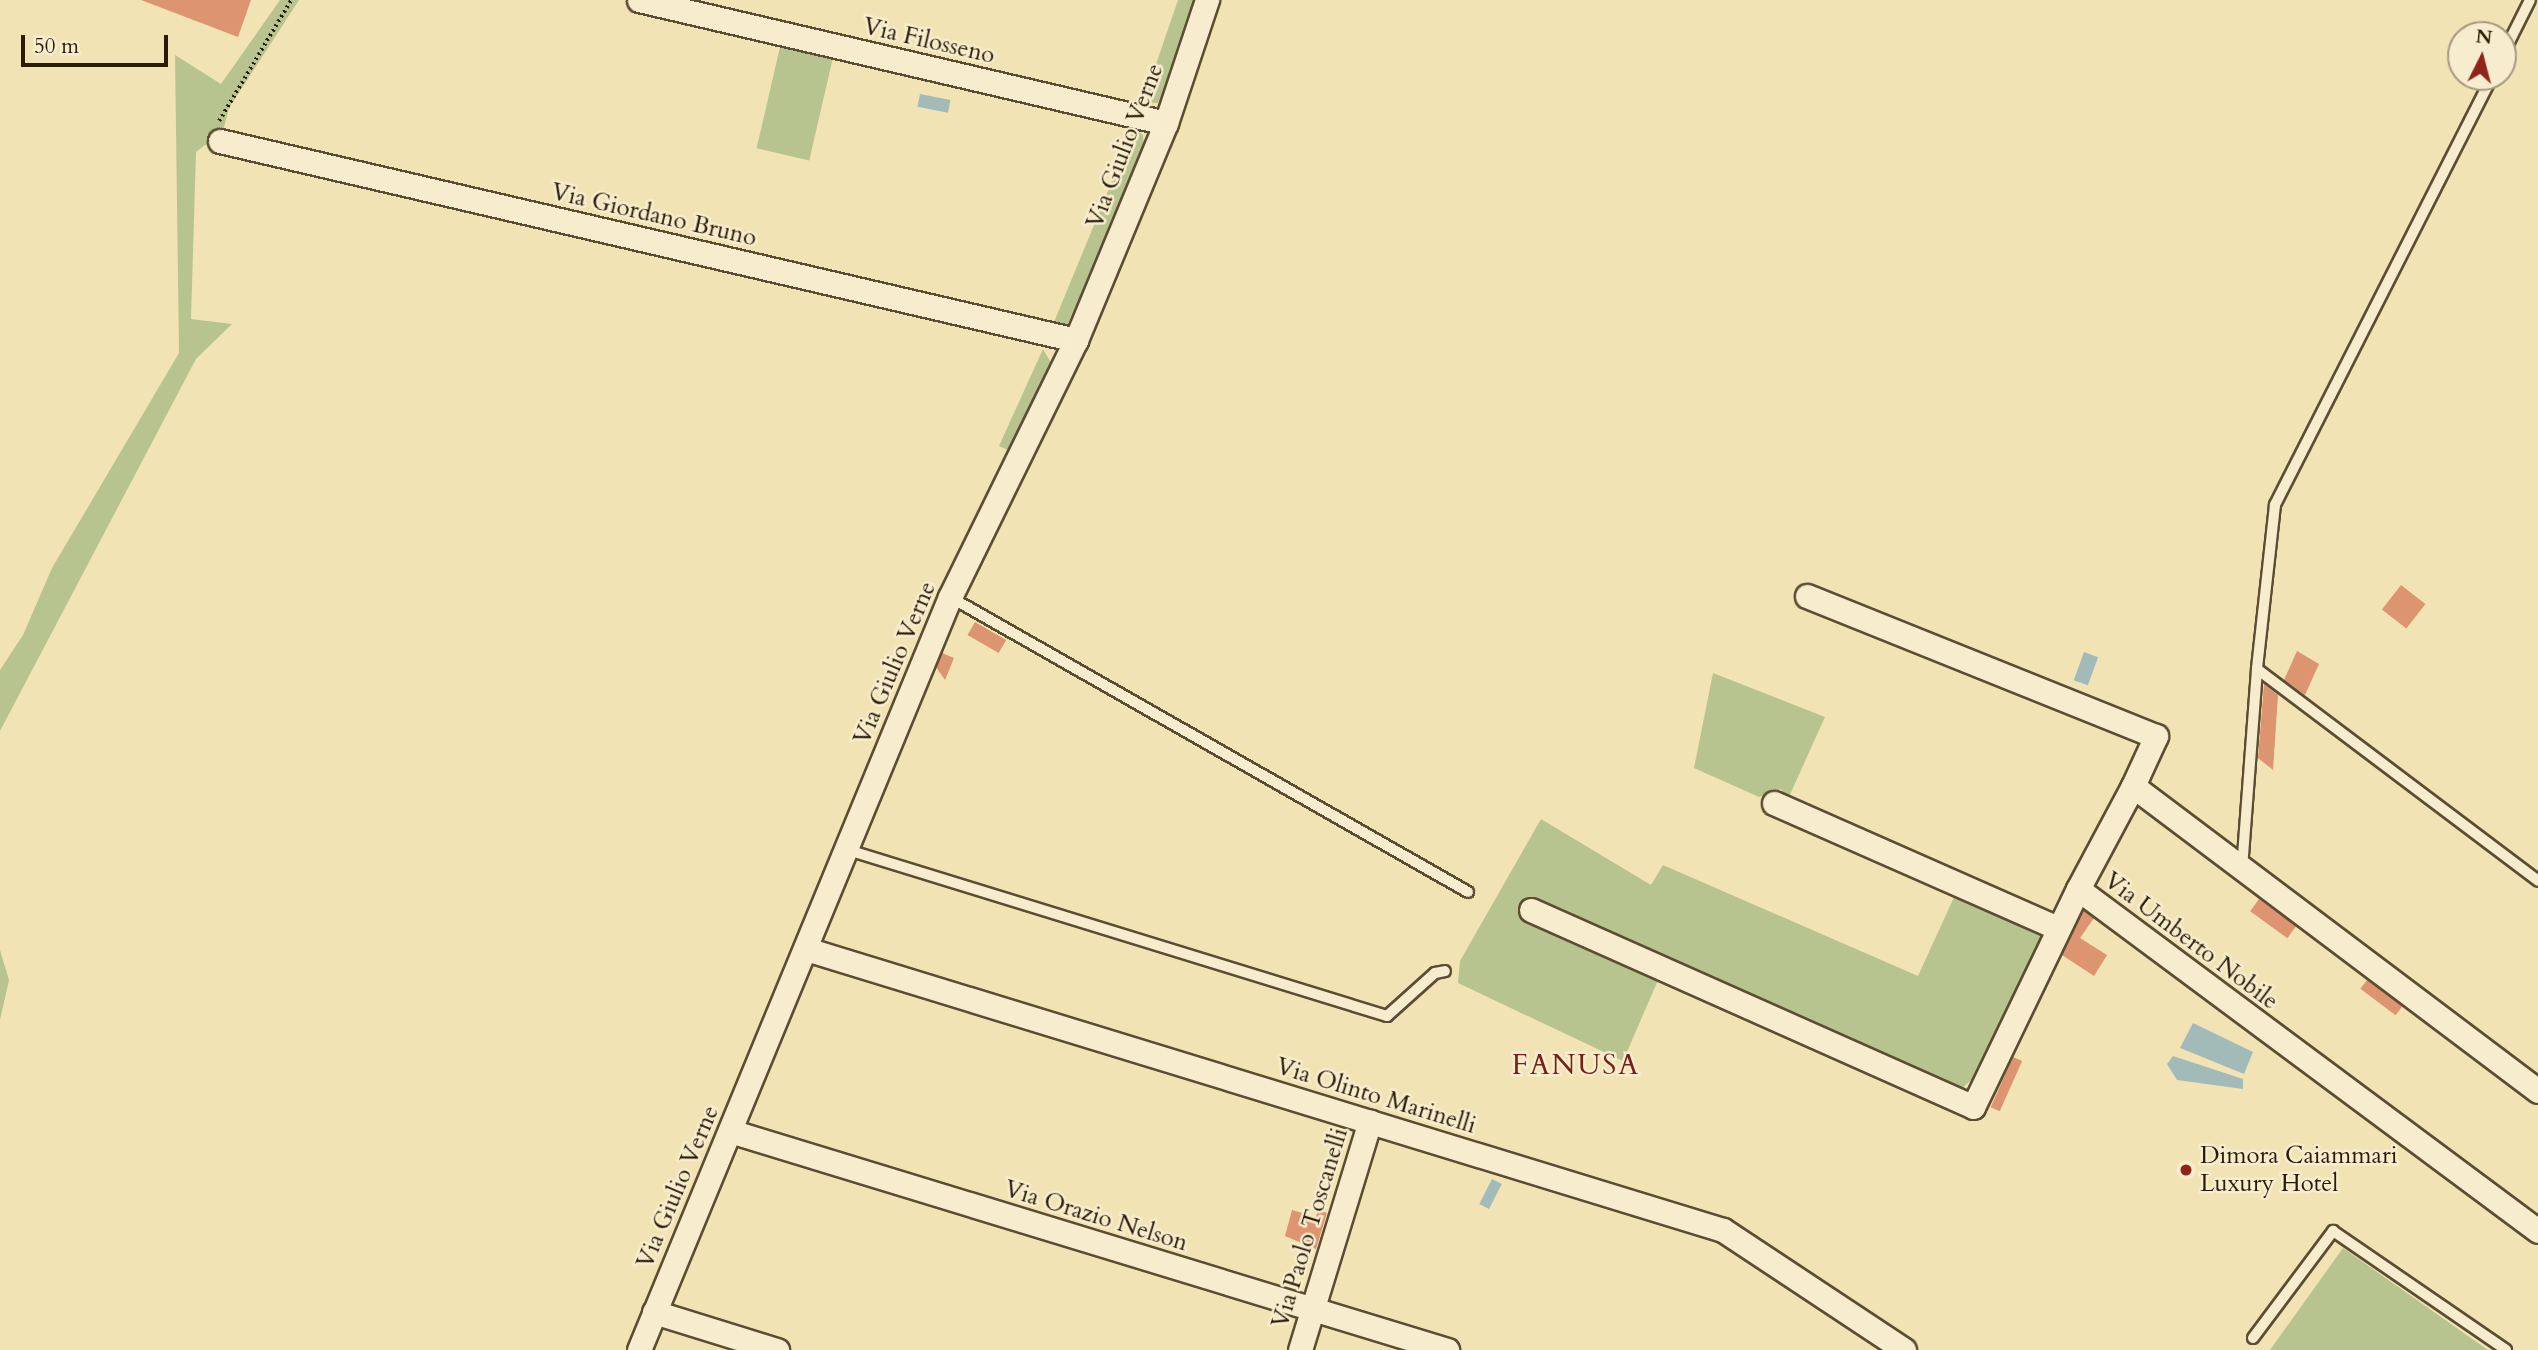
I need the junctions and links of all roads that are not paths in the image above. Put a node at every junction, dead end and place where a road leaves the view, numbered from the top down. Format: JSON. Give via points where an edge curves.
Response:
{"nodes":[{"id":1,"x":639,"y":0,"type":"edge"},
{"id":2,"x":1207,"y":0,"type":"edge"},
{"id":3,"x":2530,"y":0,"type":"edge"},
{"id":4,"x":2517,"y":26,"type":"edge"},
{"id":5,"x":2484,"y":91,"type":"edge"},
{"id":6,"x":1166,"y":123,"type":"junction"},
{"id":7,"x":220,"y":141,"type":"road end"},
{"id":8,"x":1076,"y":340,"type":"junction"},
{"id":9,"x":1807,"y":596,"type":"dead end"},
{"id":10,"x":950,"y":597,"type":"junction"},
{"id":11,"x":2257,"y":669,"type":"junction"},
{"id":12,"x":2133,"y":786,"type":"junction"},
{"id":13,"x":1774,"y":803,"type":"dead end"},
{"id":14,"x":848,"y":850,"type":"junction"},
{"id":15,"x":2242,"y":870,"type":"junction"},
{"id":16,"x":2538,"y":881,"type":"edge"},
{"id":17,"x":2078,"y":889,"type":"junction"},
{"id":18,"x":1468,"y":892,"type":"dead end"},
{"id":19,"x":1531,"y":910,"type":"dead end"},
{"id":20,"x":2057,"y":928,"type":"junction"},
{"id":21,"x":806,"y":949,"type":"junction"},
{"id":22,"x":1445,"y":971,"type":"dead end"},
{"id":23,"x":2538,"y":1091,"type":"edge"},
{"id":24,"x":1370,"y":1121,"type":"junction"},
{"id":25,"x":730,"y":1131,"type":"junction"},
{"id":26,"x":2538,"y":1231,"type":"edge"},
{"id":27,"x":1312,"y":1309,"type":"junction"},
{"id":28,"x":654,"y":1312,"type":"junction"},
{"id":29,"x":2253,"y":1338,"type":"dead end"},
{"id":30,"x":639,"y":1350,"type":"edge"},
{"id":31,"x":777,"y":1350,"type":"edge"},
{"id":32,"x":1300,"y":1350,"type":"edge"},
{"id":33,"x":1447,"y":1350,"type":"edge"},
{"id":34,"x":1904,"y":1350,"type":"edge"},
{"id":35,"x":2506,"y":1350,"type":"edge"}],
"edges":[{"from":1,"to":6,"type":"street","name":"Via Filosseno"},
{"from":2,"to":6,"type":"street","name":"Via Giulio Verne"},
{"from":3,"to":4,"type":"lane"},
{"from":5,"to":11,"type":"lane","via":[[2275,505]]},
{"from":6,"to":8,"type":"street","name":"Via Giulio Verne"},
{"from":7,"to":8,"type":"street","name":"Via Giordano Bruno"},
{"from":8,"to":10,"type":"street","name":"Via Giulio Verne"},
{"from":9,"to":12,"type":"street","name":"Via Umberto Nobile","via":[[2156,736]]},
{"from":10,"to":14,"type":"street","name":"Via Giulio Verne"},
{"from":10,"to":18,"type":"lane"},
{"from":11,"to":15,"type":"lane"},
{"from":11,"to":16,"type":"lane"},
{"from":12,"to":15,"type":"street"},
{"from":12,"to":17,"type":"street","name":"Via Umberto Nobile"},
{"from":13,"to":20,"type":"street"},
{"from":14,"to":21,"type":"street","name":"Via Giulio Verne"},
{"from":14,"to":22,"type":"lane","via":[[1387,1016],[1435,973]]},
{"from":15,"to":23,"type":"street"},
{"from":17,"to":20,"type":"street"},
{"from":17,"to":26,"type":"street","name":"Via Umberto Nobile"},
{"from":19,"to":20,"type":"street","via":[[1973,1107]]},
{"from":21,"to":24,"type":"street","name":"Via Olinto Marinelli"},
{"from":21,"to":25,"type":"street","name":"Via Giulio Verne"},
{"from":24,"to":27,"type":"street","name":"Via Paolo Toscanelli"},
{"from":24,"to":34,"type":"street","name":"Via Olinto Marinelli","via":[[1723,1230]]},
{"from":25,"to":27,"type":"street","name":"Via Orazio Nelson"},
{"from":25,"to":28,"type":"street","name":"Via Giulio Verne"},
{"from":27,"to":32,"type":"street","name":"Via Paolo Toscanelli"},
{"from":27,"to":33,"type":"street","name":"Via Orazio Nelson"},
{"from":28,"to":30,"type":"street","name":"Via Giulio Verne"},
{"from":28,"to":31,"type":"street"},
{"from":29,"to":35,"type":"lane","via":[[2333,1231]]}]}
